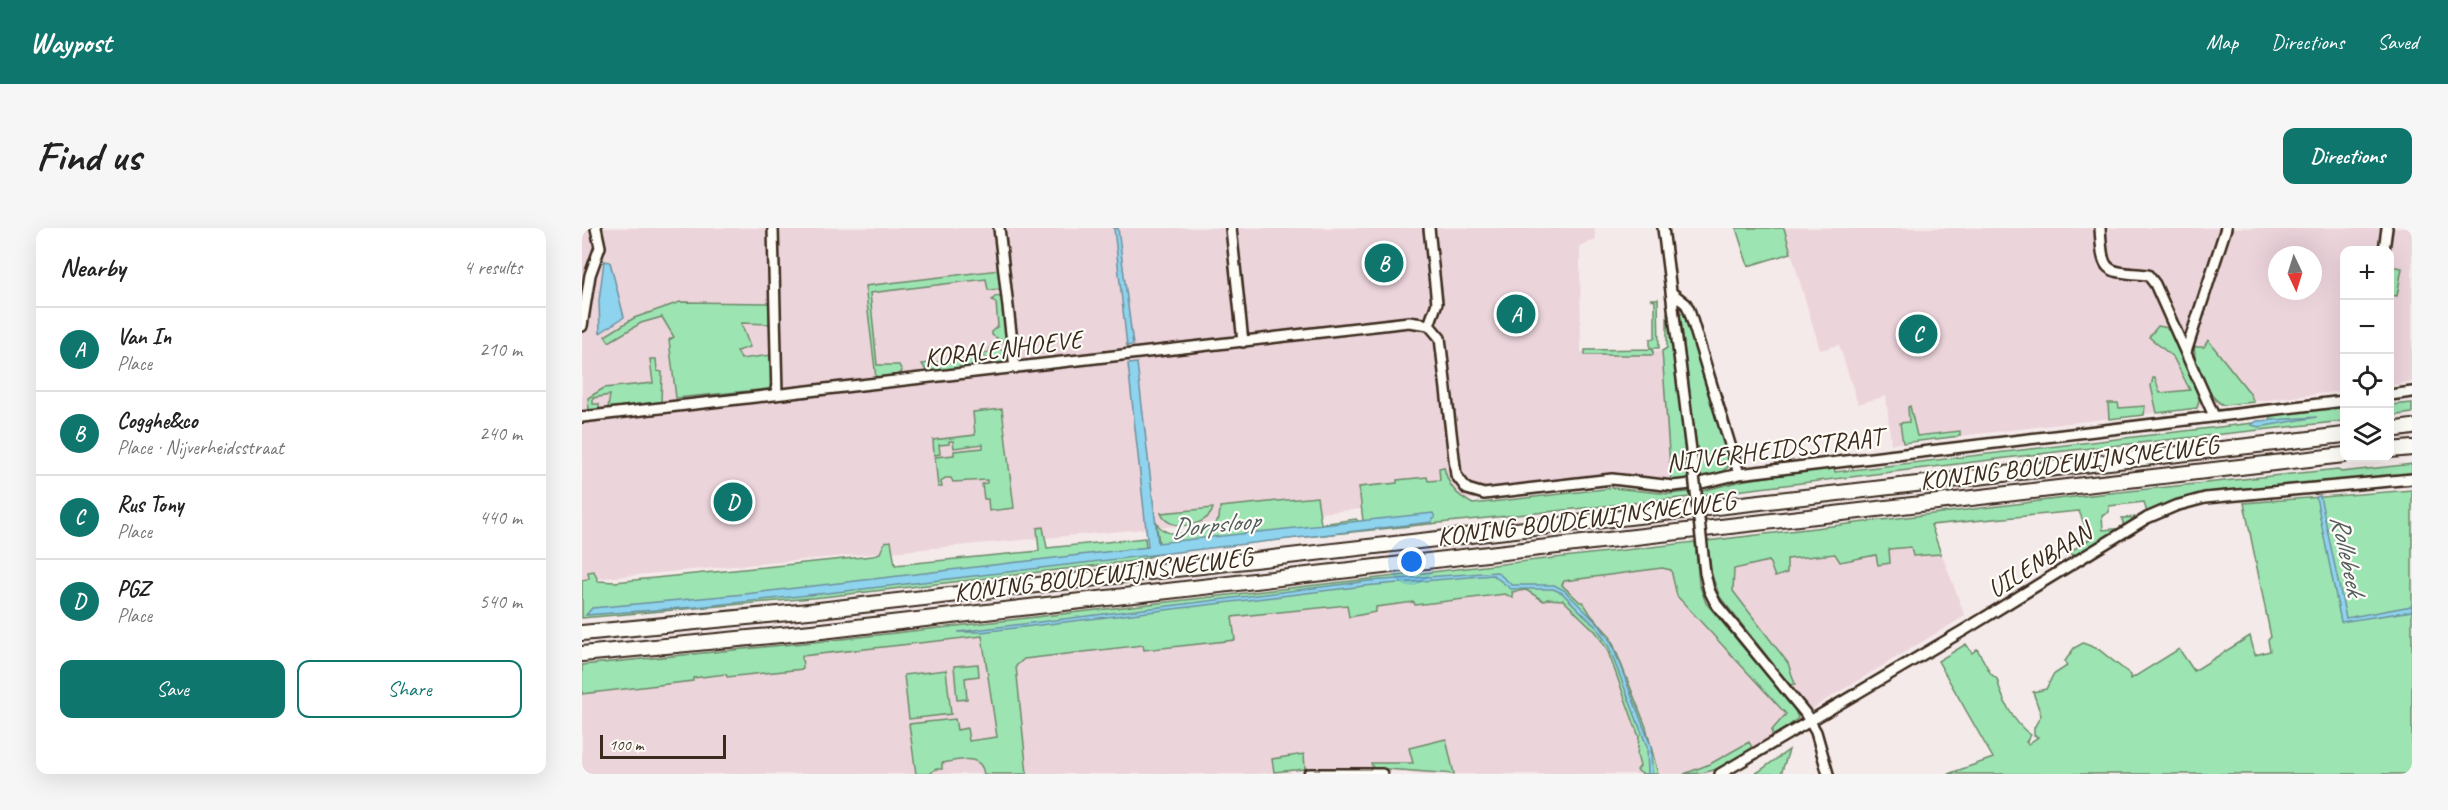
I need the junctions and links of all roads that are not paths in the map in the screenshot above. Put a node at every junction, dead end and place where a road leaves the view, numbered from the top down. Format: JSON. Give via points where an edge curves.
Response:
{"nodes":[{"id":1,"x":596,"y":228,"type":"edge"},
{"id":2,"x":773,"y":228,"type":"edge"},
{"id":3,"x":999,"y":228,"type":"edge"},
{"id":4,"x":1230,"y":228,"type":"edge"},
{"id":5,"x":1429,"y":228,"type":"edge"},
{"id":6,"x":1663,"y":228,"type":"edge"},
{"id":7,"x":2100,"y":228,"type":"edge"},
{"id":8,"x":2226,"y":228,"type":"edge"},
{"id":9,"x":2387,"y":228,"type":"edge"},
{"id":10,"x":2385,"y":246,"type":"edge"},
{"id":11,"x":1672,"y":292,"type":"junction"},
{"id":12,"x":1429,"y":325,"type":"junction"},
{"id":13,"x":582,"y":326,"type":"edge"},
{"id":14,"x":1243,"y":342,"type":"junction"},
{"id":15,"x":2186,"y":352,"type":"junction"},
{"id":16,"x":1015,"y":368,"type":"junction"},
{"id":17,"x":2412,"y":392,"type":"edge"},
{"id":18,"x":2394,"y":394,"type":"edge"},
{"id":19,"x":777,"y":396,"type":"junction"},
{"id":20,"x":2340,"y":401,"type":"edge"},
{"id":21,"x":2214,"y":416,"type":"junction"},
{"id":22,"x":582,"y":417,"type":"edge"},
{"id":23,"x":2412,"y":427,"type":"edge"},
{"id":24,"x":2394,"y":429,"type":"edge"},
{"id":25,"x":2340,"y":435,"type":"edge"},
{"id":26,"x":2412,"y":448,"type":"edge"},
{"id":27,"x":2394,"y":450,"type":"edge"},
{"id":28,"x":2340,"y":455,"type":"edge"},
{"id":29,"x":1739,"y":474,"type":"junction"},
{"id":30,"x":2412,"y":479,"type":"edge"},
{"id":31,"x":582,"y":633,"type":"edge"},
{"id":32,"x":582,"y":654,"type":"edge"},
{"id":33,"x":1810,"y":721,"type":"junction"},
{"id":34,"x":1308,"y":774,"type":"edge"},
{"id":35,"x":1382,"y":774,"type":"edge"},
{"id":36,"x":1720,"y":774,"type":"edge"},
{"id":37,"x":1828,"y":774,"type":"edge"}],
"edges":[{"from":1,"to":13,"type":"street","via":[[600,247],[590,275]]},
{"from":2,"to":19,"type":"street"},
{"from":3,"to":16,"type":"street"},
{"from":4,"to":14,"type":"street"},
{"from":5,"to":12,"type":"street","via":[[1437,303]]},
{"from":6,"to":11,"type":"street"},
{"from":7,"to":15,"type":"street","via":[[2102,261],[2116,272],[2148,275]]},
{"from":8,"to":15,"type":"street"},
{"from":9,"to":10,"type":"street"},
{"from":11,"to":29,"type":"street","via":[[1689,310]]},
{"from":11,"to":33,"type":"street","bridge":true,"via":[[1709,590],[1716,604]]},
{"from":12,"to":14,"type":"street","name":"KORALENHOEVE","via":[[1409,322]]},
{"from":12,"to":29,"type":"street","name":"NIJVERHEIDSSTRAAT","via":[[1440,338],[1454,468],[1467,489],[1484,494],[1612,479],[1673,486]]},
{"from":14,"to":16,"type":"street","name":"KORALENHOEVE"},
{"from":15,"to":21,"type":"street"},
{"from":16,"to":19,"type":"street","name":"KORALENHOEVE"},
{"from":17,"to":18,"type":"street"},
{"from":19,"to":22,"type":"street","name":"KORALENHOEVE"},
{"from":20,"to":21,"type":"street","name":"NIJVERHEIDSSTRAAT"},
{"from":21,"to":29,"type":"street","name":"NIJVERHEIDSSTRAAT"},
{"from":23,"to":24,"type":"highway"},
{"from":25,"to":31,"type":"highway","name":"KONING BOUDEWIJNSNELWEG","via":[[843,607]]},
{"from":26,"to":27,"type":"highway"},
{"from":28,"to":32,"type":"highway","name":"KONING BOUDEWIJNSNELWEG","via":[[822,631]]},
{"from":30,"to":33,"type":"street","name":"UILENBAAN","via":[[2205,498],[2175,506],[2147,519]]},
{"from":33,"to":36,"type":"street","name":"UILENBAAN"},
{"from":33,"to":37,"type":"street"},
{"from":34,"to":35,"type":"street"}]}
